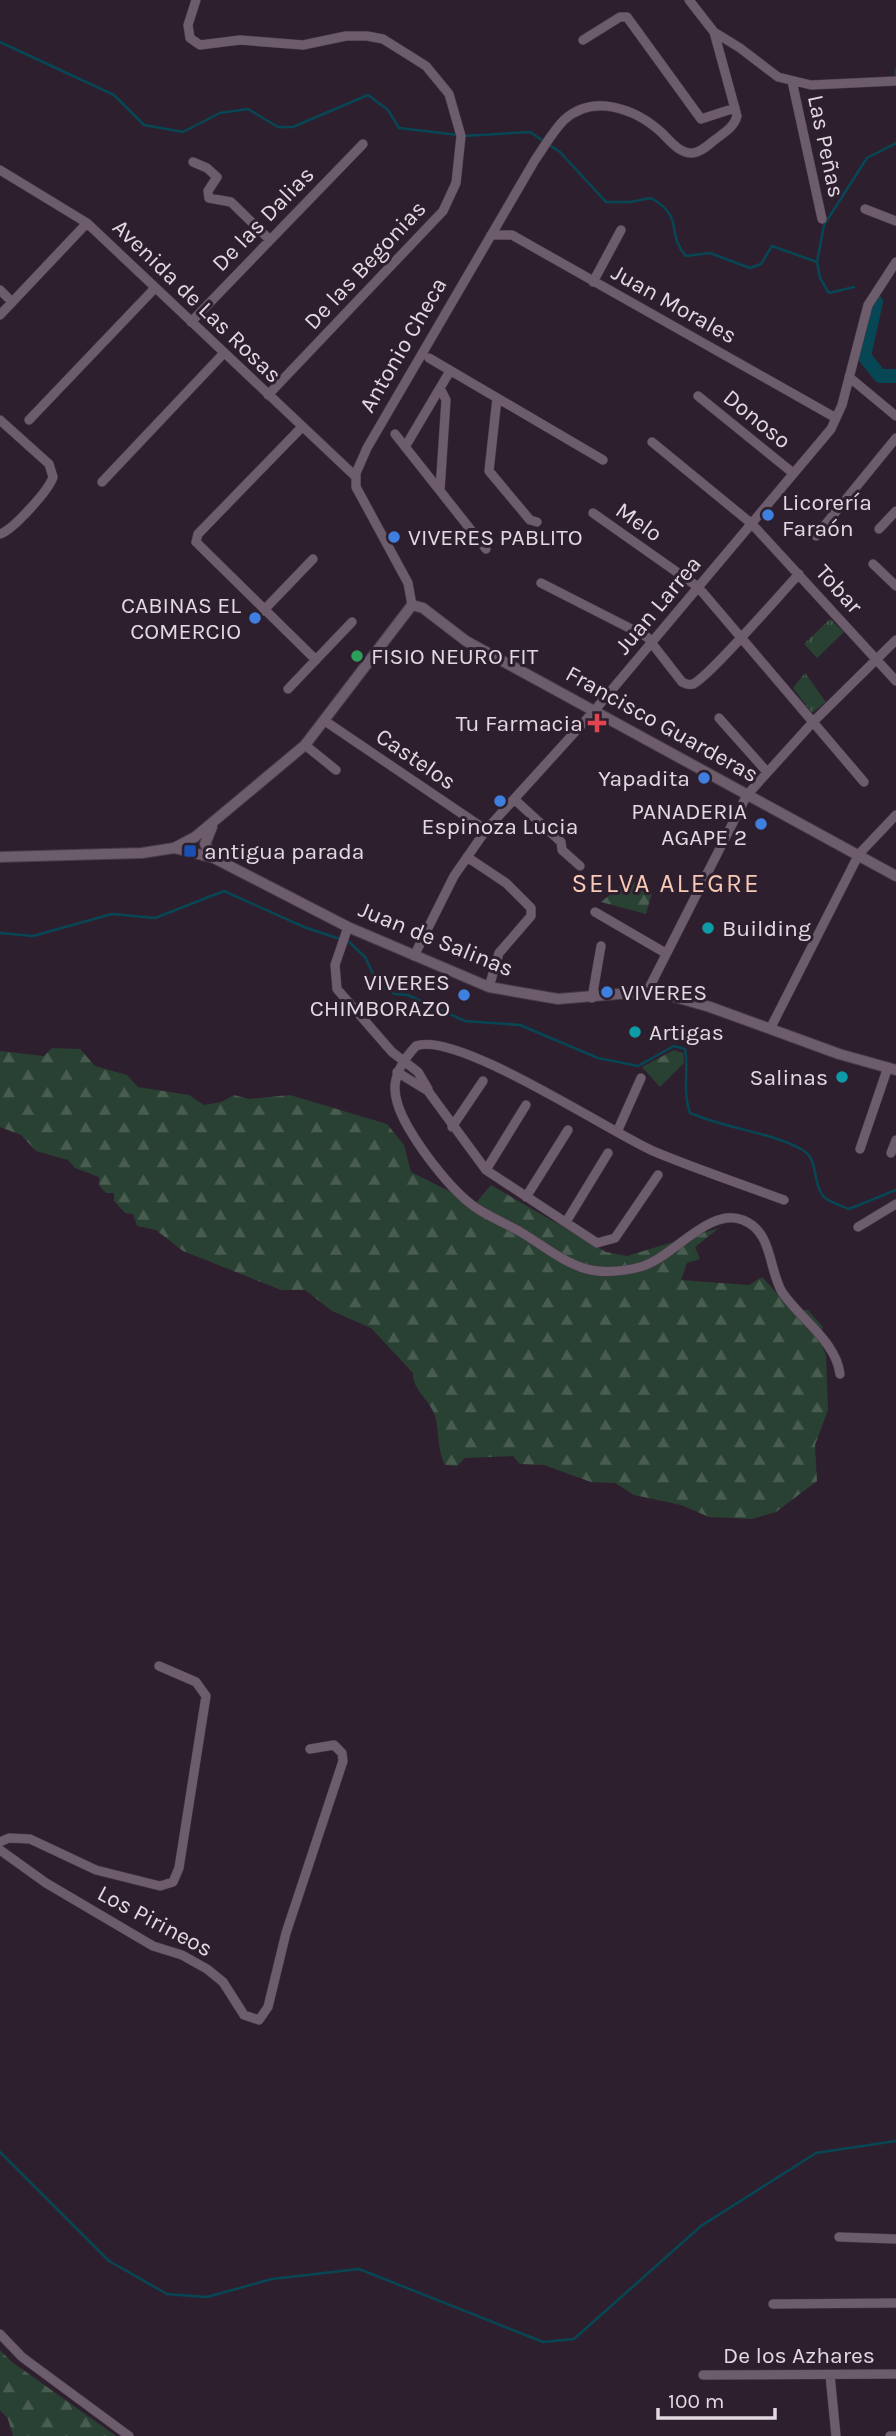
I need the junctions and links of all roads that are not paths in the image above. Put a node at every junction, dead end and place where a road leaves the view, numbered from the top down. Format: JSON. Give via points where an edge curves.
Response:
{"nodes":[{"id":1,"x":196,"y":0,"type":"edge"},
{"id":2,"x":689,"y":0,"type":"edge"},
{"id":3,"x":714,"y":32,"type":"junction"},
{"id":4,"x":583,"y":40,"type":"dead end"},
{"id":5,"x":792,"y":81,"type":"junction"},
{"id":6,"x":892,"y":82,"type":"edge"},
{"id":7,"x":736,"y":108,"type":"junction"},
{"id":8,"x":363,"y":144,"type":"dead end"},
{"id":9,"x":193,"y":162,"type":"dead end"},
{"id":10,"x":0,"y":170,"type":"edge"},
{"id":11,"x":865,"y":209,"type":"dead end"},
{"id":12,"x":822,"y":219,"type":"dead end"},
{"id":13,"x":896,"y":221,"type":"edge"},
{"id":14,"x":87,"y":223,"type":"junction"},
{"id":15,"x":621,"y":230,"type":"dead end"},
{"id":16,"x":491,"y":235,"type":"junction"},
{"id":17,"x":270,"y":240,"type":"junction"},
{"id":18,"x":896,"y":262,"type":"edge"},
{"id":19,"x":593,"y":282,"type":"junction"},
{"id":20,"x":155,"y":288,"type":"junction"},
{"id":21,"x":0,"y":290,"type":"edge"},
{"id":22,"x":12,"y":302,"type":"junction"},
{"id":23,"x":0,"y":315,"type":"edge"},
{"id":24,"x":191,"y":322,"type":"junction"},
{"id":25,"x":223,"y":354,"type":"junction"},
{"id":26,"x":429,"y":358,"type":"dead end"},
{"id":27,"x":450,"y":371,"type":"junction"},
{"id":28,"x":849,"y":377,"type":"junction"},
{"id":29,"x":440,"y":388,"type":"junction"},
{"id":30,"x":268,"y":395,"type":"junction"},
{"id":31,"x":698,"y":396,"type":"dead end"},
{"id":32,"x":498,"y":398,"type":"junction"},
{"id":33,"x":896,"y":416,"type":"edge"},
{"id":34,"x":836,"y":418,"type":"junction"},
{"id":35,"x":384,"y":419,"type":"junction"},
{"id":36,"x":0,"y":420,"type":"edge"},
{"id":37,"x":29,"y":420,"type":"dead end"},
{"id":38,"x":301,"y":428,"type":"junction"},
{"id":39,"x":896,"y":438,"type":"edge"},
{"id":40,"x":652,"y":442,"type":"dead end"},
{"id":41,"x":405,"y":447,"type":"junction"},
{"id":42,"x":603,"y":460,"type":"dead end"},
{"id":43,"x":793,"y":473,"type":"junction"},
{"id":44,"x":355,"y":476,"type":"junction"},
{"id":45,"x":103,"y":482,"type":"dead end"},
{"id":46,"x":440,"y":490,"type":"junction"},
{"id":47,"x":896,"y":511,"type":"edge"},
{"id":48,"x":593,"y":513,"type":"dead end"},
{"id":49,"x":537,"y":522,"type":"dead end"},
{"id":50,"x":751,"y":524,"type":"junction"},
{"id":51,"x":879,"y":529,"type":"dead end"},
{"id":52,"x":0,"y":534,"type":"edge"},
{"id":53,"x":816,"y":536,"type":"dead end"},
{"id":54,"x":486,"y":548,"type":"dead end"},
{"id":55,"x":313,"y":559,"type":"dead end"},
{"id":56,"x":873,"y":564,"type":"dead end"},
{"id":57,"x":799,"y":574,"type":"junction"},
{"id":58,"x":541,"y":583,"type":"dead end"},
{"id":59,"x":896,"y":586,"type":"edge"},
{"id":60,"x":698,"y":587,"type":"junction"},
{"id":61,"x":412,"y":605,"type":"junction"},
{"id":62,"x":263,"y":611,"type":"junction"},
{"id":63,"x":352,"y":622,"type":"dead end"},
{"id":64,"x":740,"y":637,"type":"junction"},
{"id":65,"x":896,"y":640,"type":"edge"},
{"id":66,"x":652,"y":642,"type":"junction"},
{"id":67,"x":316,"y":660,"type":"junction"},
{"id":68,"x":877,"y":660,"type":"junction"},
{"id":69,"x":896,"y":681,"type":"edge"},
{"id":70,"x":288,"y":690,"type":"dead end"},
{"id":71,"x":594,"y":711,"type":"junction"},
{"id":72,"x":719,"y":718,"type":"dead end"},
{"id":73,"x":325,"y":721,"type":"junction"},
{"id":74,"x":813,"y":722,"type":"junction"},
{"id":75,"x":305,"y":745,"type":"junction"},
{"id":76,"x":336,"y":770,"type":"dead end"},
{"id":77,"x":766,"y":772,"type":"junction"},
{"id":78,"x":864,"y":782,"type":"dead end"},
{"id":79,"x":747,"y":794,"type":"junction"},
{"id":80,"x":514,"y":799,"type":"junction"},
{"id":81,"x":896,"y":815,"type":"edge"},
{"id":82,"x":218,"y":819,"type":"junction"},
{"id":83,"x":486,"y":830,"type":"junction"},
{"id":84,"x":174,"y":848,"type":"junction"},
{"id":85,"x":859,"y":854,"type":"junction"},
{"id":86,"x":0,"y":857,"type":"edge"},
{"id":87,"x":467,"y":857,"type":"junction"},
{"id":88,"x":214,"y":858,"type":"junction"},
{"id":89,"x":580,"y":866,"type":"dead end"},
{"id":90,"x":896,"y":876,"type":"edge"},
{"id":91,"x":595,"y":912,"type":"dead end"},
{"id":92,"x":348,"y":927,"type":"junction"},
{"id":93,"x":601,"y":946,"type":"dead end"},
{"id":94,"x":662,"y":951,"type":"dead end"},
{"id":95,"x":414,"y":956,"type":"junction"},
{"id":96,"x":489,"y":987,"type":"junction"},
{"id":97,"x":648,"y":990,"type":"junction"},
{"id":98,"x":592,"y":998,"type":"junction"},
{"id":99,"x":770,"y":1029,"type":"junction"},
{"id":100,"x":402,"y":1061,"type":"junction"},
{"id":101,"x":892,"y":1068,"type":"edge"},
{"id":102,"x":397,"y":1072,"type":"junction"},
{"id":103,"x":641,"y":1078,"type":"dead end"},
{"id":104,"x":483,"y":1081,"type":"dead end"},
{"id":105,"x":428,"y":1091,"type":"junction"},
{"id":106,"x":526,"y":1105,"type":"dead end"},
{"id":107,"x":452,"y":1128,"type":"junction"},
{"id":108,"x":568,"y":1130,"type":"dead end"},
{"id":109,"x":617,"y":1132,"type":"junction"},
{"id":110,"x":896,"y":1140,"type":"edge"},
{"id":111,"x":860,"y":1149,"type":"dead end"},
{"id":112,"x":608,"y":1153,"type":"dead end"},
{"id":113,"x":891,"y":1153,"type":"dead end"},
{"id":114,"x":486,"y":1170,"type":"junction"},
{"id":115,"x":658,"y":1175,"type":"dead end"},
{"id":116,"x":526,"y":1197,"type":"junction"},
{"id":117,"x":784,"y":1200,"type":"dead end"},
{"id":118,"x":896,"y":1204,"type":"edge"},
{"id":119,"x":566,"y":1222,"type":"junction"},
{"id":120,"x":858,"y":1227,"type":"dead end"},
{"id":121,"x":839,"y":1374,"type":"dead end"},
{"id":122,"x":159,"y":1666,"type":"dead end"},
{"id":123,"x":310,"y":1749,"type":"dead end"},
{"id":124,"x":0,"y":1842,"type":"edge"},
{"id":125,"x":0,"y":1850,"type":"edge"},
{"id":126,"x":839,"y":2237,"type":"dead end"},
{"id":127,"x":896,"y":2239,"type":"edge"},
{"id":128,"x":896,"y":2303,"type":"edge"},
{"id":129,"x":773,"y":2304,"type":"dead end"},
{"id":130,"x":0,"y":2334,"type":"edge"},
{"id":131,"x":896,"y":2374,"type":"edge"},
{"id":132,"x":703,"y":2375,"type":"dead end"},
{"id":133,"x":830,"y":2375,"type":"junction"},
{"id":134,"x":129,"y":2436,"type":"edge"},
{"id":135,"x":836,"y":2436,"type":"edge"},
{"id":136,"x":890,"y":2436,"type":"edge"},
{"id":137,"x":896,"y":2436,"type":"edge"}],
"edges":[{"from":1,"to":30,"type":"street","name":"De las Begonias","via":[[188,25],[190,38],[200,44],[240,40],[303,45],[346,36],[383,39],[436,75],[452,102],[458,126],[456,183],[443,211]]},
{"from":2,"to":3,"type":"street"},
{"from":3,"to":5,"type":"street","via":[[778,77]]},
{"from":3,"to":7,"type":"street"},
{"from":4,"to":7,"type":"street","via":[[624,16],[701,119]]},
{"from":5,"to":6,"type":"street","via":[[830,85]]},
{"from":5,"to":12,"type":"street","name":"Las Peñas"},
{"from":7,"to":16,"type":"street","name":"Antonio Checa","via":[[732,127],[691,153],[680,150],[636,114],[605,106],[580,109],[553,134]]},
{"from":8,"to":17,"type":"street","name":"De las Dalias"},
{"from":9,"to":17,"type":"street","via":[[217,177],[209,198],[231,202]]},
{"from":10,"to":14,"type":"street","name":"Avenida de Las Rosas"},
{"from":11,"to":13,"type":"street"},
{"from":14,"to":20,"type":"street","name":"Avenida de Las Rosas"},
{"from":14,"to":22,"type":"street"},
{"from":15,"to":19,"type":"street"},
{"from":16,"to":19,"type":"street","name":"Juan Morales","via":[[512,235]]},
{"from":16,"to":35,"type":"street","name":"Antonio Checa"},
{"from":17,"to":24,"type":"street","name":"De las Dalias"},
{"from":18,"to":28,"type":"street","name":"Juan Larrea","via":[[868,305]]},
{"from":19,"to":34,"type":"street","name":"Juan Morales"},
{"from":20,"to":24,"type":"street","name":"Avenida de Las Rosas"},
{"from":20,"to":37,"type":"street"},
{"from":21,"to":22,"type":"street"},
{"from":22,"to":23,"type":"street"},
{"from":24,"to":25,"type":"street","name":"Avenida de Las Rosas"},
{"from":25,"to":30,"type":"street","name":"Avenida de Las Rosas"},
{"from":25,"to":45,"type":"street"},
{"from":26,"to":27,"type":"street"},
{"from":27,"to":29,"type":"street"},
{"from":27,"to":32,"type":"street"},
{"from":28,"to":33,"type":"street"},
{"from":28,"to":34,"type":"street","name":"Juan Larrea"},
{"from":29,"to":41,"type":"street"},
{"from":29,"to":46,"type":"street","via":[[446,400]]},
{"from":30,"to":38,"type":"street","name":"Avenida de Las Rosas"},
{"from":31,"to":43,"type":"street","name":"Donoso"},
{"from":32,"to":42,"type":"street"},
{"from":32,"to":49,"type":"street","via":[[489,471],[530,520]]},
{"from":34,"to":43,"type":"street","name":"Juan Larrea"},
{"from":35,"to":41,"type":"street"},
{"from":35,"to":44,"type":"street","name":"Antonio Checa"},
{"from":36,"to":52,"type":"street","via":[[48,464],[53,477],[11,528]]},
{"from":38,"to":44,"type":"street","name":"Avenida de Las Rosas"},
{"from":38,"to":62,"type":"street","via":[[195,540]]},
{"from":39,"to":53,"type":"street"},
{"from":40,"to":50,"type":"street","name":"Tobar"},
{"from":41,"to":46,"type":"street"},
{"from":43,"to":50,"type":"street","name":"Juan Larrea"},
{"from":44,"to":61,"type":"street","via":[[356,487],[408,583]]},
{"from":46,"to":54,"type":"street"},
{"from":47,"to":51,"type":"street"},
{"from":48,"to":60,"type":"street","name":"Melo"},
{"from":50,"to":57,"type":"street","name":"Tobar"},
{"from":50,"to":60,"type":"street","name":"Juan Larrea"},
{"from":55,"to":62,"type":"street"},
{"from":56,"to":59,"type":"street"},
{"from":57,"to":64,"type":"street"},
{"from":57,"to":68,"type":"street","name":"Tobar"},
{"from":58,"to":66,"type":"street"},
{"from":60,"to":64,"type":"street","name":"Melo"},
{"from":60,"to":66,"type":"street","name":"Juan Larrea"},
{"from":61,"to":71,"type":"street","name":"Francisco Guarderas","via":[[423,608],[466,641]]},
{"from":61,"to":73,"type":"street"},
{"from":62,"to":67,"type":"street"},
{"from":63,"to":67,"type":"street"},
{"from":64,"to":66,"type":"street","via":[[689,684],[682,682]]},
{"from":64,"to":74,"type":"street","name":"Melo"},
{"from":65,"to":68,"type":"street"},
{"from":66,"to":71,"type":"street","name":"Juan Larrea"},
{"from":67,"to":70,"type":"street"},
{"from":68,"to":69,"type":"street","name":"Tobar"},
{"from":68,"to":74,"type":"street"},
{"from":71,"to":79,"type":"street","name":"Francisco Guarderas"},
{"from":71,"to":80,"type":"street","name":"Juan Larrea"},
{"from":72,"to":77,"type":"street"},
{"from":73,"to":75,"type":"street"},
{"from":73,"to":83,"type":"street","name":"Castelos"},
{"from":74,"to":77,"type":"street"},
{"from":74,"to":78,"type":"street","name":"Melo"},
{"from":75,"to":76,"type":"street"},
{"from":75,"to":82,"type":"street"},
{"from":77,"to":79,"type":"street"},
{"from":79,"to":85,"type":"street","name":"Francisco Guarderas"},
{"from":79,"to":97,"type":"street"},
{"from":80,"to":83,"type":"street","name":"Juan Larrea"},
{"from":80,"to":89,"type":"street"},
{"from":81,"to":85,"type":"street"},
{"from":82,"to":84,"type":"street","name":"Juan de Salinas"},
{"from":82,"to":88,"type":"street","via":[[205,844]]},
{"from":83,"to":87,"type":"street","name":"Juan Larrea"},
{"from":84,"to":86,"type":"street","name":"Juan de Salinas","via":[[97,856]]},
{"from":84,"to":88,"type":"street","name":"Juan de Salinas"},
{"from":85,"to":90,"type":"street","name":"Francisco Guarderas"},
{"from":85,"to":99,"type":"street"},
{"from":87,"to":95,"type":"street","name":"Juan Larrea"},
{"from":87,"to":96,"type":"street","via":[[506,883],[531,908],[531,916],[499,953]]},
{"from":88,"to":92,"type":"street","name":"Juan de Salinas"},
{"from":91,"to":94,"type":"street"},
{"from":92,"to":95,"type":"street","name":"Juan de Salinas"},
{"from":92,"to":100,"type":"street","via":[[335,984]]},
{"from":93,"to":98,"type":"street"},
{"from":95,"to":96,"type":"street","name":"Juan de Salinas"},
{"from":96,"to":98,"type":"street","name":"Juan de Salinas","via":[[548,999]]},
{"from":97,"to":98,"type":"street","name":"Juan de Salinas"},
{"from":97,"to":99,"type":"street","name":"Juan de Salinas"},
{"from":99,"to":101,"type":"street","name":"Juan de Salinas"},
{"from":100,"to":102,"type":"street"},
{"from":100,"to":105,"type":"street","via":[[418,1072]]},
{"from":100,"to":109,"type":"street","via":[[416,1046],[435,1044],[509,1072]]},
{"from":101,"to":111,"type":"street"},
{"from":102,"to":105,"type":"street"},
{"from":102,"to":121,"type":"street","via":[[394,1093],[402,1117],[459,1193],[576,1268],[613,1272],[642,1267],[710,1223],[732,1217],[748,1222],[768,1247],[782,1291],[834,1356]]},
{"from":103,"to":109,"type":"street"},
{"from":104,"to":107,"type":"street"},
{"from":105,"to":107,"type":"street"},
{"from":106,"to":114,"type":"street"},
{"from":107,"to":114,"type":"street"},
{"from":108,"to":116,"type":"street"},
{"from":109,"to":117,"type":"street"},
{"from":110,"to":113,"type":"street"},
{"from":112,"to":119,"type":"street"},
{"from":114,"to":116,"type":"street"},
{"from":115,"to":119,"type":"street","via":[[615,1238],[597,1242]]},
{"from":116,"to":119,"type":"street"},
{"from":118,"to":120,"type":"street"},
{"from":122,"to":124,"type":"street","via":[[196,1682],[206,1696],[173,1882],[160,1886],[96,1870],[30,1839]]},
{"from":123,"to":125,"type":"street","name":"Los Pirineos","via":[[334,1745],[343,1762],[286,1933],[264,2016],[256,2020],[244,2015],[223,1982],[207,1969],[153,1946],[46,1884]]},
{"from":126,"to":127,"type":"street"},
{"from":128,"to":129,"type":"street"},
{"from":130,"to":134,"type":"street","via":[[22,2357]]},
{"from":131,"to":133,"type":"street","name":"De los Azhares"},
{"from":132,"to":133,"type":"street","name":"De los Azhares"},
{"from":133,"to":135,"type":"street"},
{"from":136,"to":137,"type":"street"}]}
